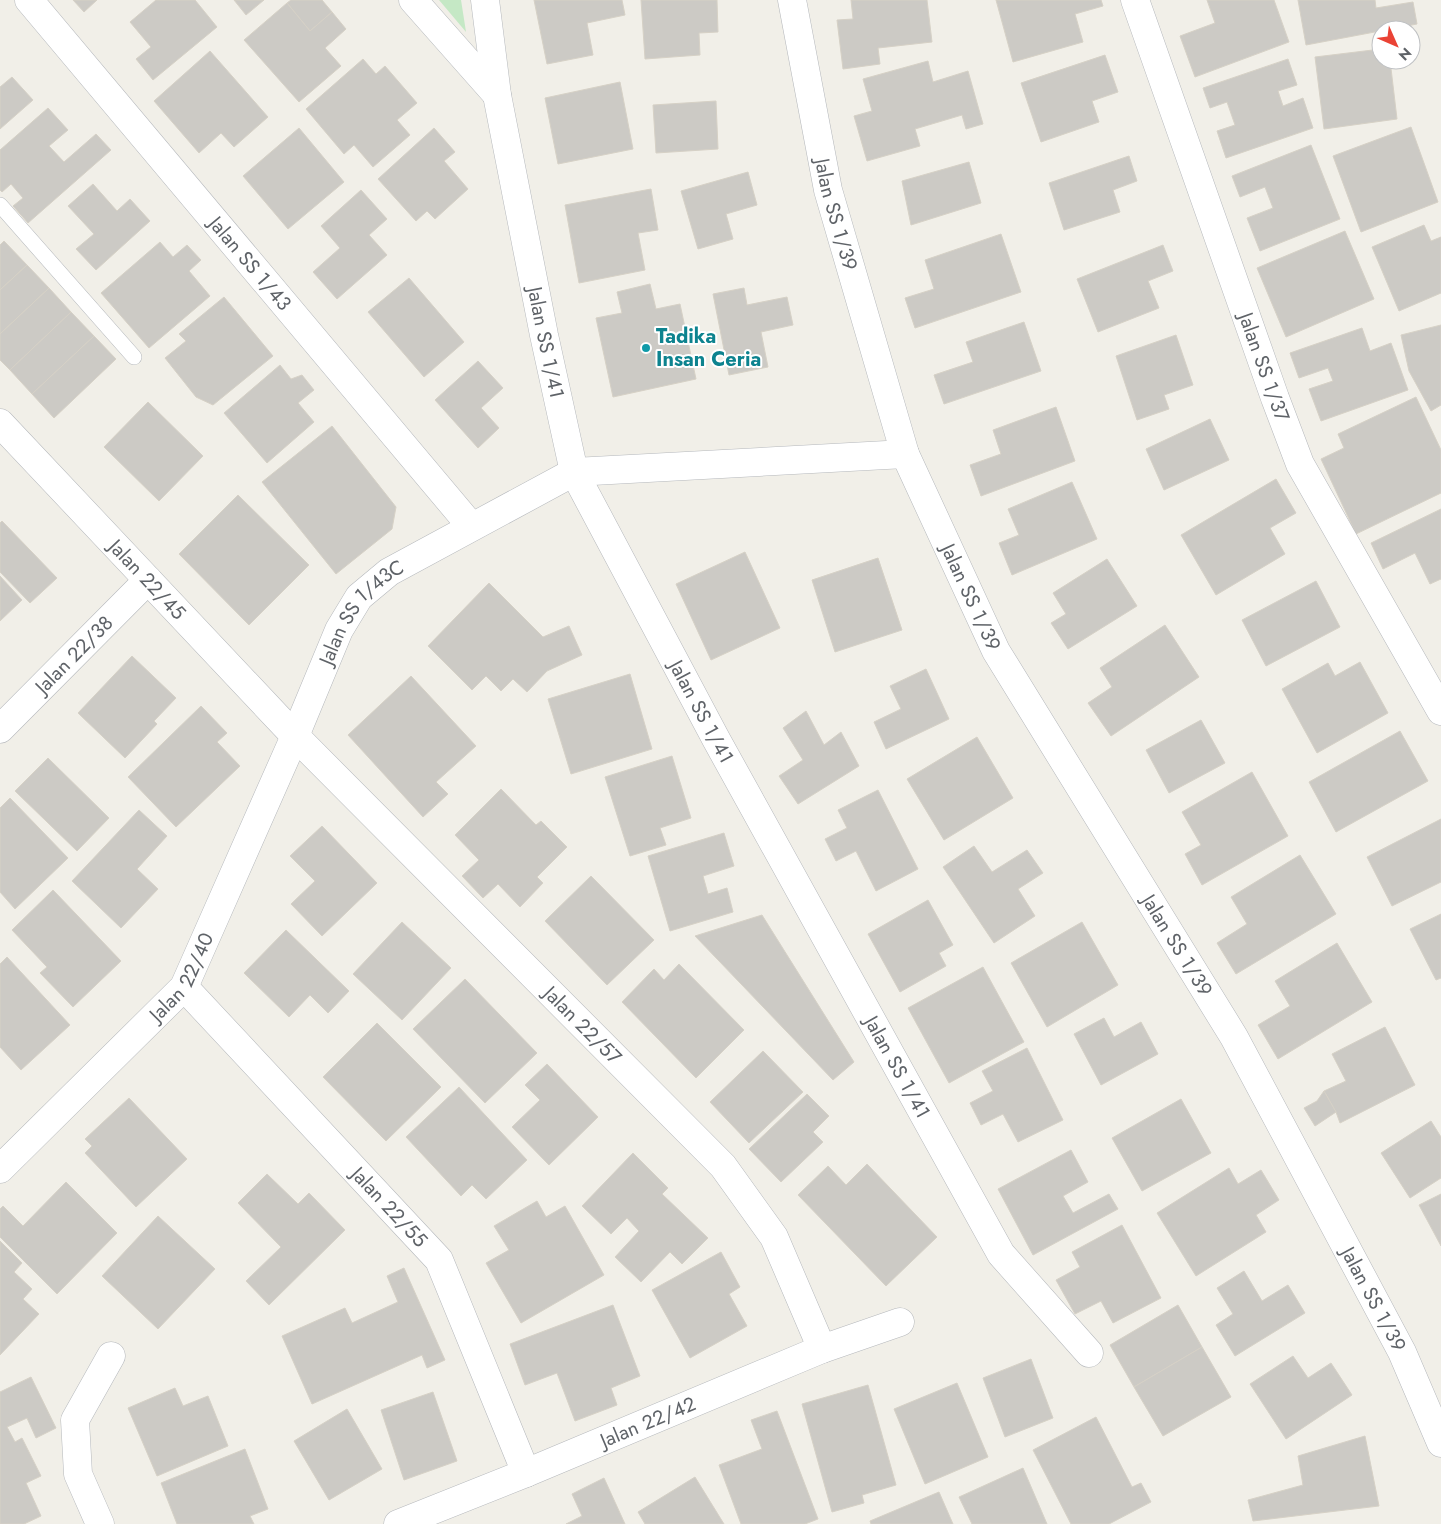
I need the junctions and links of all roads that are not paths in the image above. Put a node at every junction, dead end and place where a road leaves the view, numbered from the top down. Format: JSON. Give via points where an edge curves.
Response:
{"nodes":[{"id":1,"x":29,"y":0,"type":"edge"},
{"id":2,"x":413,"y":0,"type":"edge"},
{"id":3,"x":485,"y":0,"type":"edge"},
{"id":4,"x":792,"y":0,"type":"edge"},
{"id":5,"x":1135,"y":0,"type":"edge"},
{"id":6,"x":498,"y":95,"type":"junction"},
{"id":7,"x":0,"y":205,"type":"edge"},
{"id":8,"x":134,"y":356,"type":"dead end"},
{"id":9,"x":0,"y":423,"type":"edge"},
{"id":10,"x":905,"y":454,"type":"junction"},
{"id":11,"x":574,"y":472,"type":"junction"},
{"id":12,"x":470,"y":526,"type":"junction"},
{"id":13,"x":148,"y":580,"type":"junction"},
{"id":14,"x":1441,"y":711,"type":"edge"},
{"id":15,"x":0,"y":729,"type":"edge"},
{"id":16,"x":295,"y":736,"type":"junction"},
{"id":17,"x":184,"y":987,"type":"junction"},
{"id":18,"x":0,"y":1169,"type":"edge"},
{"id":19,"x":900,"y":1322,"type":"dead end"},
{"id":20,"x":822,"y":1349,"type":"junction"},
{"id":21,"x":1089,"y":1353,"type":"dead end"},
{"id":22,"x":111,"y":1356,"type":"dead end"},
{"id":23,"x":1441,"y":1444,"type":"edge"},
{"id":24,"x":526,"y":1473,"type":"junction"},
{"id":25,"x":100,"y":1524,"type":"edge"},
{"id":26,"x":398,"y":1524,"type":"edge"}],
"edges":[{"from":1,"to":12,"type":"street","name":"Jalan SS 1/43"},
{"from":2,"to":6,"type":"street"},
{"from":3,"to":6,"type":"street","name":"Jalan SS 1/41"},
{"from":4,"to":10,"type":"street","name":"Jalan SS 1/39","via":[[828,190]]},
{"from":5,"to":14,"type":"street","name":"Jalan SS 1/37","via":[[1300,464]]},
{"from":6,"to":11,"type":"street","name":"Jalan SS 1/41"},
{"from":7,"to":8,"type":"lane"},
{"from":9,"to":13,"type":"street","name":"Jalan 22/45"},
{"from":10,"to":11,"type":"street"},
{"from":10,"to":23,"type":"street","name":"Jalan SS 1/39","via":[[996,651],[1234,1036],[1402,1352]]},
{"from":11,"to":12,"type":"street"},
{"from":11,"to":21,"type":"street","name":"Jalan SS 1/41","via":[[720,748],[1002,1254]]},
{"from":12,"to":16,"type":"street","name":"Jalan SS 1/43C","via":[[389,572],[359,597],[339,630]]},
{"from":13,"to":15,"type":"street","name":"Jalan 22/38"},
{"from":13,"to":16,"type":"street","name":"Jalan 22/45"},
{"from":16,"to":17,"type":"street","name":"Jalan 22/40"},
{"from":16,"to":20,"type":"street","name":"Jalan 22/57","via":[[722,1166],[774,1237]]},
{"from":17,"to":18,"type":"street","name":"Jalan 22/40"},
{"from":17,"to":24,"type":"street","name":"Jalan 22/55","via":[[439,1260]]},
{"from":19,"to":20,"type":"street","name":"Jalan 22/42"},
{"from":20,"to":24,"type":"street","name":"Jalan 22/42"},
{"from":22,"to":25,"type":"street","via":[[75,1420],[78,1474]]},
{"from":24,"to":26,"type":"street","name":"Jalan 22/42"}]}
